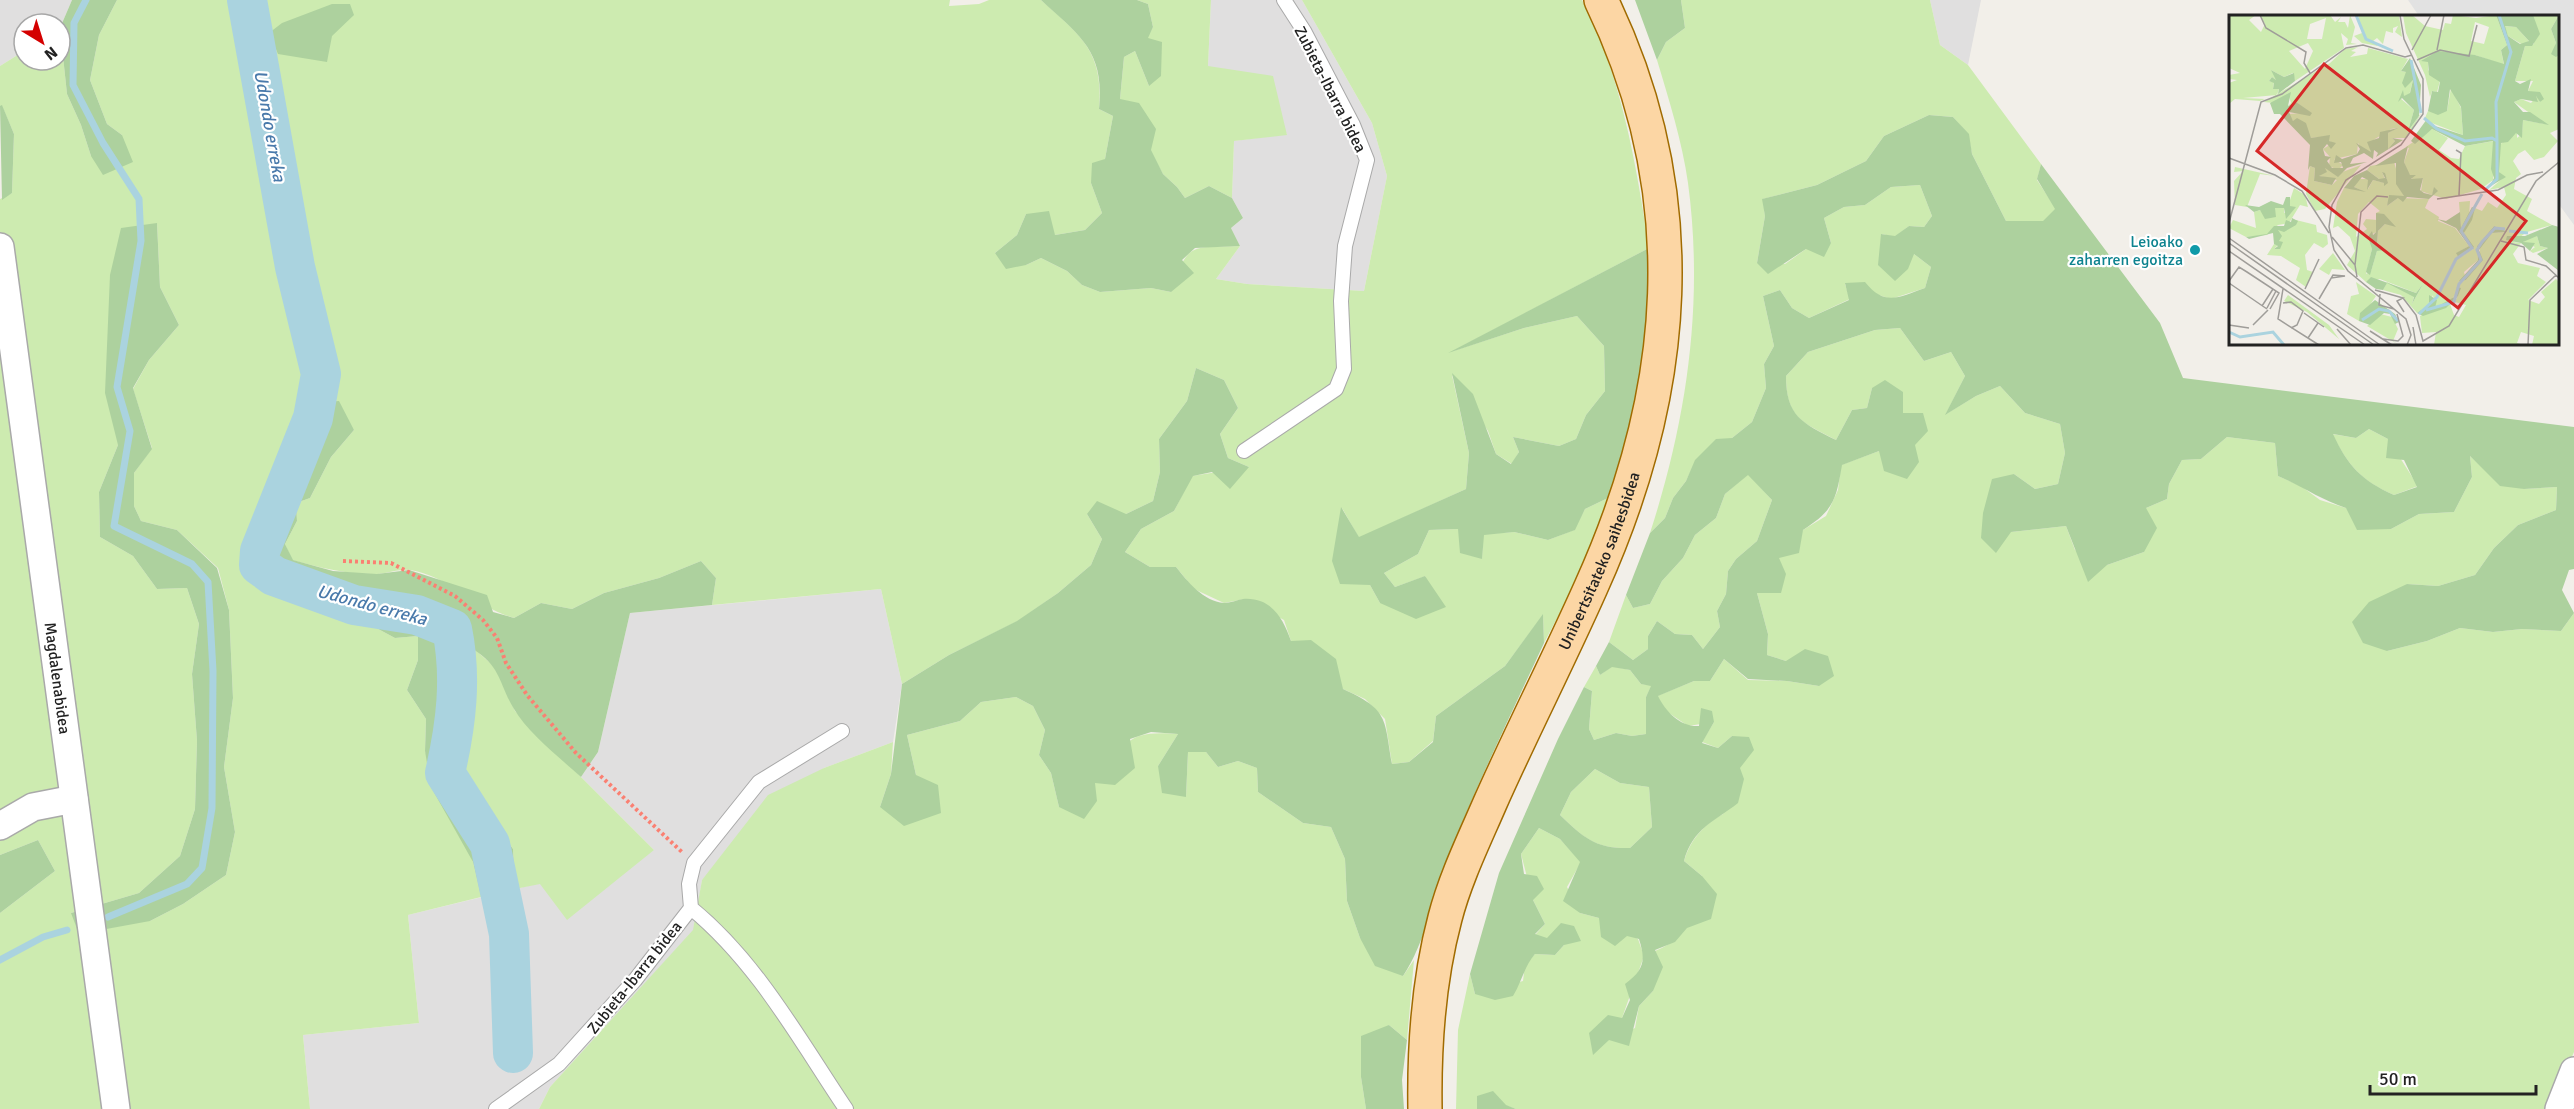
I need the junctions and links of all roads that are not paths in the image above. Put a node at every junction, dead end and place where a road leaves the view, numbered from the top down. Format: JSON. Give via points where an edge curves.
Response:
{"nodes":[{"id":1,"x":1284,"y":0,"type":"edge"},
{"id":2,"x":1601,"y":0,"type":"edge"},
{"id":3,"x":1622,"y":0,"type":"edge"},
{"id":4,"x":0,"y":247,"type":"edge"},
{"id":5,"x":1244,"y":451,"type":"dead end"},
{"id":6,"x":842,"y":731,"type":"dead end"},
{"id":7,"x":74,"y":799,"type":"junction"},
{"id":8,"x":0,"y":826,"type":"edge"},
{"id":9,"x":691,"y":908,"type":"junction"},
{"id":10,"x":2574,"y":1071,"type":"edge"},
{"id":11,"x":116,"y":1109,"type":"edge"},
{"id":12,"x":496,"y":1109,"type":"edge"},
{"id":13,"x":846,"y":1109,"type":"edge"},
{"id":14,"x":1425,"y":1109,"type":"edge"},
{"id":15,"x":1444,"y":1109,"type":"edge"},
{"id":16,"x":2559,"y":1109,"type":"edge"}],
"edges":[{"from":1,"to":5,"type":"lane","name":"Zubieta-Ibarra bidea","via":[[1353,125],[1367,160],[1345,246],[1341,301],[1344,369],[1336,389]]},
{"from":2,"to":14,"type":"main road","name":"Unibertsitateko saihesbidea","via":[[1620,41],[1652,143],[1662,206],[1666,263],[1663,338],[1651,414],[1631,482],[1593,584],[1476,834],[1445,916],[1431,994]]},
{"from":3,"to":15,"type":"main road","name":"Unibertsitateko saihesbidea","via":[[1640,38],[1664,116],[1677,179],[1683,244],[1679,355],[1658,456],[1627,542],[1474,889],[1459,940],[1445,1025]]},
{"from":4,"to":7,"type":"street","name":"Magdalenabidea"},
{"from":6,"to":9,"type":"lane","name":"Zubieta-Ibarra bidea","via":[[759,782],[694,864],[689,884]]},
{"from":7,"to":8,"type":"street","via":[[33,807]]},
{"from":7,"to":11,"type":"street","name":"Magdalenabidea"},
{"from":9,"to":12,"type":"lane","name":"Zubieta-Ibarra bidea","via":[[635,980],[559,1064]]},
{"from":9,"to":13,"type":"lane","via":[[720,931],[747,961]]},
{"from":10,"to":16,"type":"street"}]}
